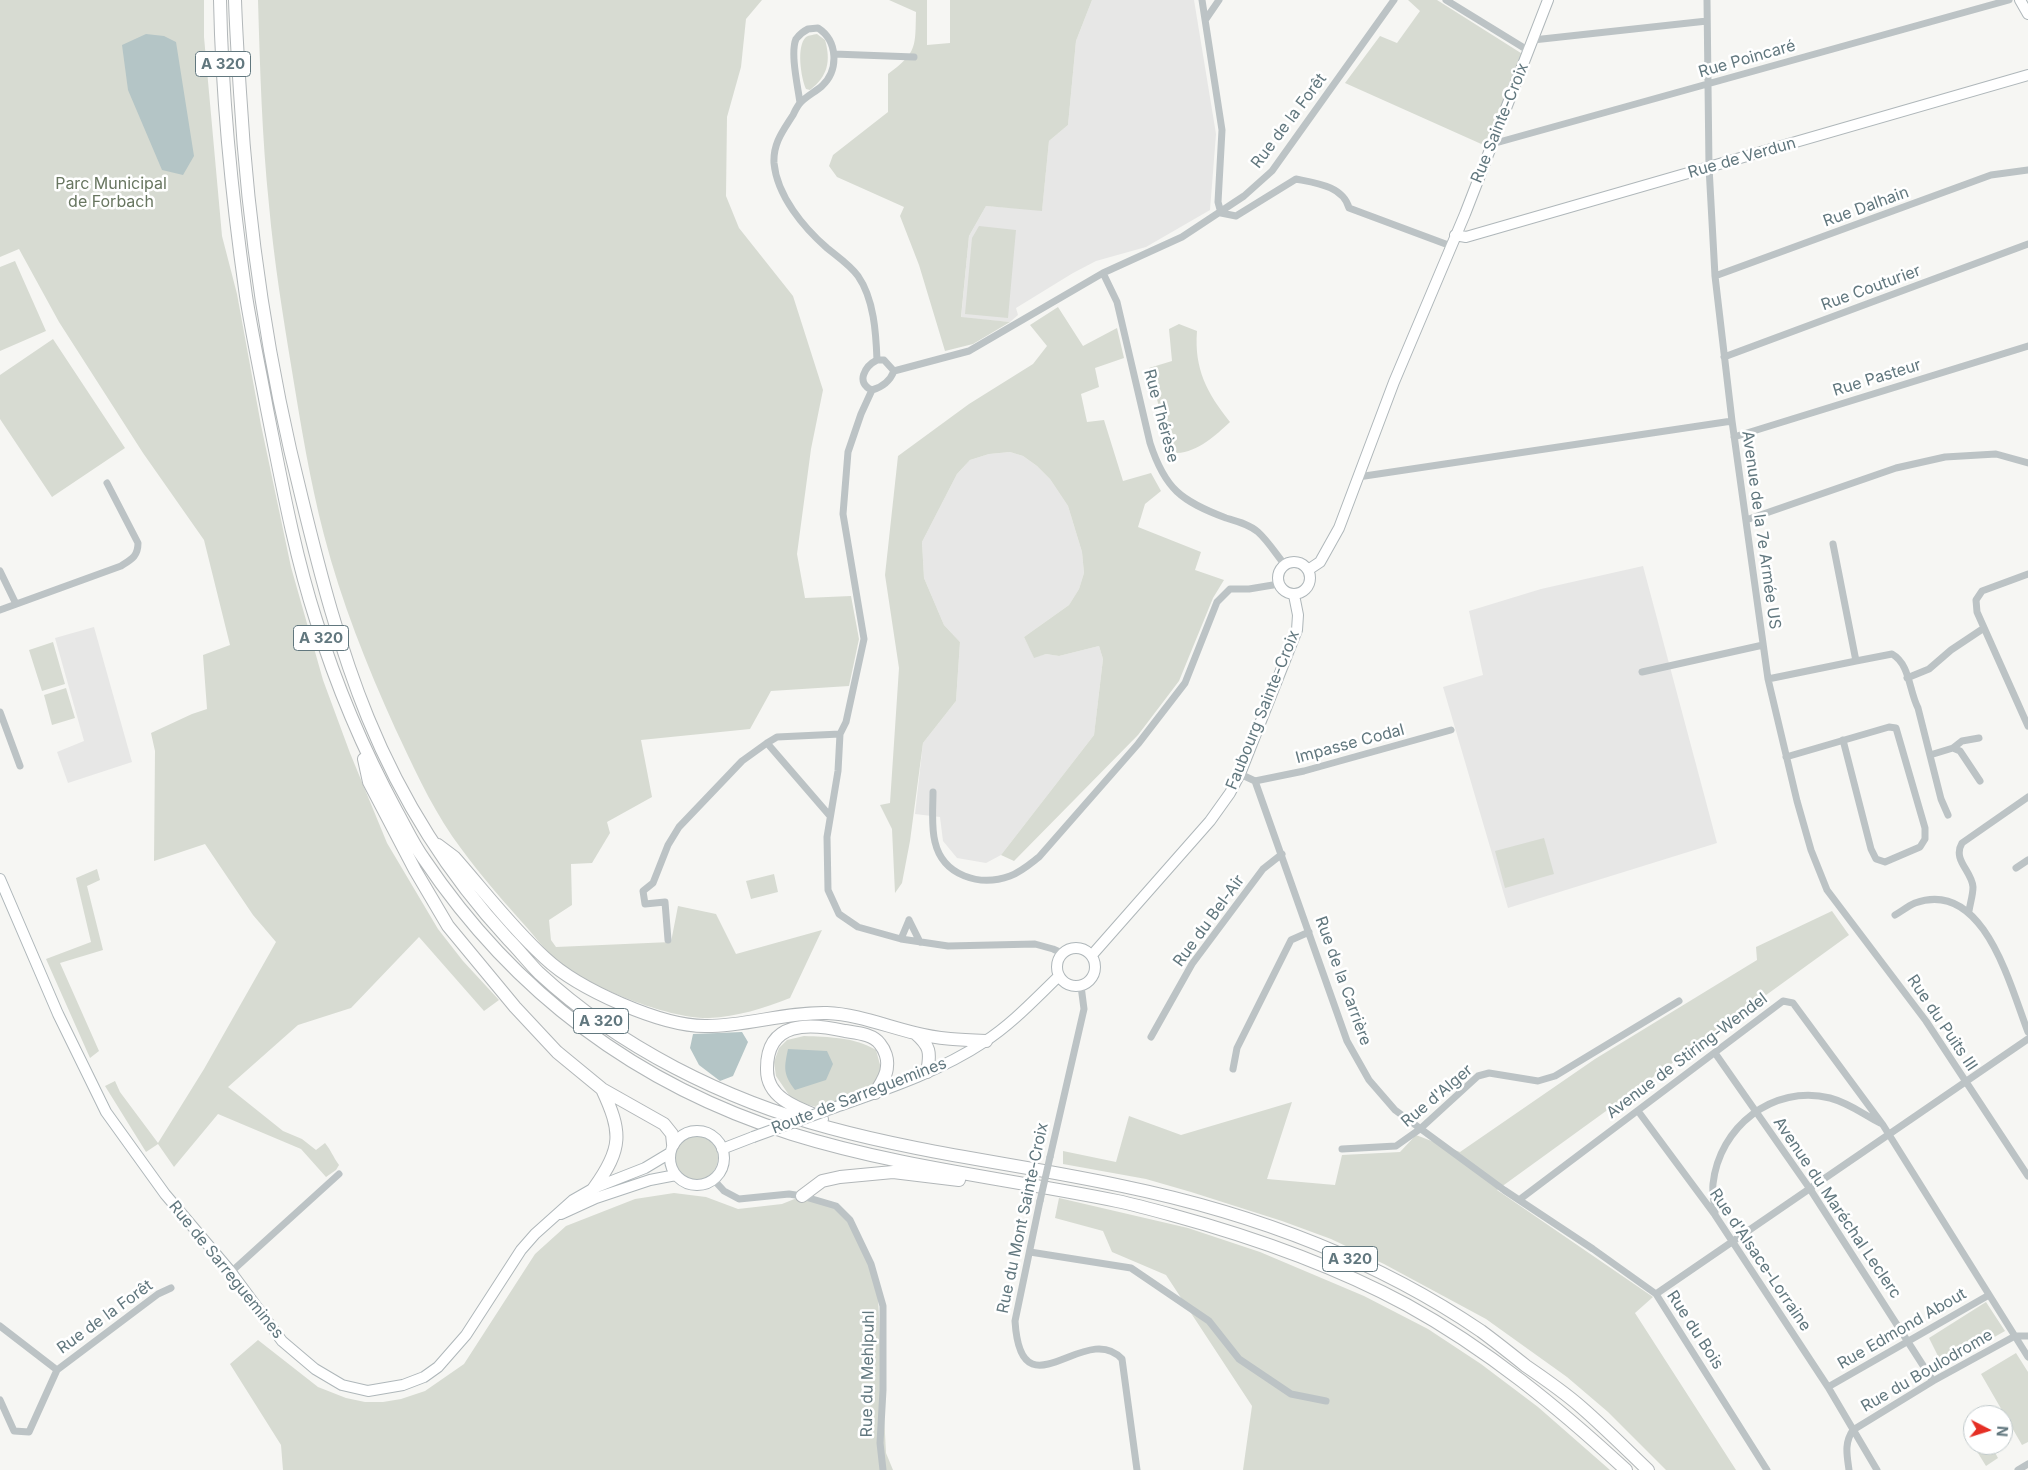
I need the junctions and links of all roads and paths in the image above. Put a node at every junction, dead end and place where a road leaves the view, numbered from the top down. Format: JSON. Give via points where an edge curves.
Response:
{"nodes":[{"id":1,"x":220,"y":0,"type":"edge"},
{"id":2,"x":235,"y":0,"type":"edge"},
{"id":3,"x":1202,"y":0,"type":"edge"},
{"id":4,"x":1219,"y":0,"type":"edge"},
{"id":5,"x":1394,"y":0,"type":"edge"},
{"id":6,"x":1446,"y":0,"type":"edge"},
{"id":7,"x":1548,"y":0,"type":"edge"},
{"id":8,"x":1707,"y":0,"type":"edge"},
{"id":9,"x":2009,"y":0,"type":"edge"},
{"id":10,"x":2020,"y":0,"type":"edge"},
{"id":11,"x":2028,"y":14,"type":"edge"},
{"id":12,"x":1206,"y":19,"type":"junction"},
{"id":13,"x":1707,"y":21,"type":"junction"},
{"id":14,"x":1534,"y":40,"type":"junction"},
{"id":15,"x":1529,"y":51,"type":"junction"},
{"id":16,"x":834,"y":54,"type":"junction"},
{"id":17,"x":914,"y":57,"type":"dead end"},
{"id":18,"x":2028,"y":75,"type":"edge"},
{"id":19,"x":1708,"y":84,"type":"junction"},
{"id":20,"x":800,"y":103,"type":"junction"},
{"id":21,"x":1492,"y":144,"type":"junction"},
{"id":22,"x":1709,"y":167,"type":"junction"},
{"id":23,"x":2028,"y":170,"type":"edge"},
{"id":24,"x":1221,"y":213,"type":"junction"},
{"id":25,"x":1456,"y":235,"type":"junction"},
{"id":26,"x":2028,"y":244,"type":"edge"},
{"id":27,"x":1451,"y":246,"type":"junction"},
{"id":28,"x":1103,"y":273,"type":"junction"},
{"id":29,"x":1715,"y":276,"type":"junction"},
{"id":30,"x":2028,"y":346,"type":"edge"},
{"id":31,"x":1724,"y":357,"type":"junction"},
{"id":32,"x":877,"y":360,"type":"junction"},
{"id":33,"x":894,"y":371,"type":"junction"},
{"id":34,"x":872,"y":390,"type":"junction"},
{"id":35,"x":1732,"y":421,"type":"junction"},
{"id":36,"x":1734,"y":437,"type":"junction"},
{"id":37,"x":2028,"y":464,"type":"edge"},
{"id":38,"x":1358,"y":477,"type":"junction"},
{"id":39,"x":107,"y":483,"type":"dead end"},
{"id":40,"x":1746,"y":520,"type":"junction"},
{"id":41,"x":1833,"y":544,"type":"dead end"},
{"id":42,"x":1285,"y":565,"type":"junction"},
{"id":43,"x":1308,"y":570,"type":"junction"},
{"id":44,"x":0,"y":571,"type":"edge"},
{"id":45,"x":2028,"y":574,"type":"edge"},
{"id":46,"x":1278,"y":584,"type":"junction"},
{"id":47,"x":1294,"y":595,"type":"junction"},
{"id":48,"x":16,"y":604,"type":"junction"},
{"id":49,"x":0,"y":610,"type":"edge"},
{"id":50,"x":1984,"y":628,"type":"junction"},
{"id":51,"x":1763,"y":645,"type":"junction"},
{"id":52,"x":1856,"y":661,"type":"junction"},
{"id":53,"x":1642,"y":672,"type":"dead end"},
{"id":54,"x":1907,"y":678,"type":"junction"},
{"id":55,"x":1768,"y":679,"type":"junction"},
{"id":56,"x":0,"y":712,"type":"edge"},
{"id":57,"x":2028,"y":726,"type":"edge"},
{"id":58,"x":1451,"y":730,"type":"dead end"},
{"id":59,"x":840,"y":734,"type":"junction"},
{"id":60,"x":1979,"y":738,"type":"dead end"},
{"id":61,"x":359,"y":740,"type":"junction"},
{"id":62,"x":1843,"y":740,"type":"junction"},
{"id":63,"x":767,"y":743,"type":"junction"},
{"id":64,"x":1953,"y":748,"type":"junction"},
{"id":65,"x":1930,"y":755,"type":"junction"},
{"id":66,"x":1786,"y":756,"type":"junction"},
{"id":67,"x":20,"y":766,"type":"dead end"},
{"id":68,"x":1240,"y":774,"type":"junction"},
{"id":69,"x":1255,"y":781,"type":"junction"},
{"id":70,"x":1980,"y":781,"type":"dead end"},
{"id":71,"x":933,"y":792,"type":"dead end"},
{"id":72,"x":2028,"y":797,"type":"edge"},
{"id":73,"x":1948,"y":815,"type":"dead end"},
{"id":74,"x":830,"y":816,"type":"junction"},
{"id":75,"x":430,"y":839,"type":"junction"},
{"id":76,"x":1282,"y":854,"type":"junction"},
{"id":77,"x":2028,"y":860,"type":"edge"},
{"id":78,"x":2016,"y":868,"type":"dead end"},
{"id":79,"x":0,"y":878,"type":"edge"},
{"id":80,"x":1827,"y":890,"type":"joint"},
{"id":81,"x":1969,"y":911,"type":"junction"},
{"id":82,"x":1895,"y":915,"type":"dead end"},
{"id":83,"x":1309,"y":932,"type":"junction"},
{"id":84,"x":901,"y":939,"type":"junction"},
{"id":85,"x":668,"y":940,"type":"dead end"},
{"id":86,"x":920,"y":942,"type":"junction"},
{"id":87,"x":1062,"y":953,"type":"junction"},
{"id":88,"x":1092,"y":955,"type":"junction"},
{"id":89,"x":1059,"y":976,"type":"junction"},
{"id":90,"x":1080,"y":986,"type":"junction"},
{"id":91,"x":1679,"y":1001,"type":"dead end"},
{"id":92,"x":2028,"y":1032,"type":"edge"},
{"id":93,"x":915,"y":1033,"type":"junction"},
{"id":94,"x":1152,"y":1037,"type":"dead end"},
{"id":95,"x":2028,"y":1040,"type":"edge"},
{"id":96,"x":986,"y":1041,"type":"junction"},
{"id":97,"x":1715,"y":1053,"type":"junction"},
{"id":98,"x":1233,"y":1069,"type":"dead end"},
{"id":99,"x":927,"y":1072,"type":"junction"},
{"id":100,"x":1965,"y":1083,"type":"junction"},
{"id":101,"x":602,"y":1088,"type":"junction"},
{"id":102,"x":875,"y":1093,"type":"junction"},
{"id":103,"x":1638,"y":1110,"type":"junction"},
{"id":104,"x":1756,"y":1111,"type":"junction"},
{"id":105,"x":1883,"y":1125,"type":"junction"},
{"id":106,"x":827,"y":1128,"type":"junction"},
{"id":107,"x":1420,"y":1129,"type":"junction"},
{"id":108,"x":1889,"y":1135,"type":"junction"},
{"id":109,"x":672,"y":1149,"type":"junction"},
{"id":110,"x":722,"y":1149,"type":"junction"},
{"id":111,"x":1342,"y":1149,"type":"dead end"},
{"id":112,"x":338,"y":1174,"type":"dead end"},
{"id":113,"x":676,"y":1175,"type":"junction"},
{"id":114,"x":2028,"y":1176,"type":"edge"},
{"id":115,"x":713,"y":1179,"type":"junction"},
{"id":116,"x":1003,"y":1180,"type":"junction"},
{"id":117,"x":1810,"y":1189,"type":"junction"},
{"id":118,"x":595,"y":1193,"type":"junction"},
{"id":119,"x":802,"y":1196,"type":"junction"},
{"id":120,"x":1519,"y":1200,"type":"junction"},
{"id":121,"x":1715,"y":1215,"type":"junction"},
{"id":122,"x":1733,"y":1242,"type":"junction"},
{"id":123,"x":1030,"y":1252,"type":"junction"},
{"id":124,"x":231,"y":1272,"type":"junction"},
{"id":125,"x":171,"y":1288,"type":"dead end"},
{"id":126,"x":1656,"y":1294,"type":"junction"},
{"id":127,"x":1989,"y":1295,"type":"junction"},
{"id":128,"x":0,"y":1326,"type":"edge"},
{"id":129,"x":2015,"y":1336,"type":"junction"},
{"id":130,"x":2028,"y":1336,"type":"edge"},
{"id":131,"x":1909,"y":1340,"type":"junction"},
{"id":132,"x":2028,"y":1357,"type":"edge"},
{"id":133,"x":56,"y":1370,"type":"junction"},
{"id":134,"x":1933,"y":1381,"type":"junction"},
{"id":135,"x":1828,"y":1387,"type":"junction"},
{"id":136,"x":0,"y":1400,"type":"edge"},
{"id":137,"x":1326,"y":1401,"type":"dead end"},
{"id":138,"x":1853,"y":1430,"type":"junction"},
{"id":139,"x":2028,"y":1464,"type":"edge"},
{"id":140,"x":883,"y":1470,"type":"edge"},
{"id":141,"x":1137,"y":1470,"type":"edge"},
{"id":142,"x":1626,"y":1470,"type":"edge"},
{"id":143,"x":1648,"y":1470,"type":"edge"},
{"id":144,"x":1767,"y":1470,"type":"edge"},
{"id":145,"x":1850,"y":1470,"type":"edge"},
{"id":146,"x":1876,"y":1470,"type":"edge"},
{"id":147,"x":2018,"y":1470,"type":"edge"}],
"edges":[{"from":1,"to":61,"type":"highway","number":"A 320","via":[[227,129],[246,299],[297,552],[314,616]]},
{"from":2,"to":75,"type":"highway","number":"A 320","via":[[249,211],[285,431],[340,642],[369,721]]},
{"from":3,"to":12,"type":"street"},
{"from":4,"to":12,"type":"street"},
{"from":5,"to":24,"type":"street","name":"Rue de la Forêt","via":[[1272,170]]},
{"from":6,"to":15,"type":"street"},
{"from":7,"to":14,"type":"main road","name":"Rue Sainte-Croix"},
{"from":8,"to":13,"type":"street","name":"Avenue de la 7e Armée US"},
{"from":9,"to":19,"type":"street","name":"Rue Poincaré"},
{"from":10,"to":11,"type":"main road"},
{"from":12,"to":24,"type":"street","via":[[1222,130],[1218,202]]},
{"from":13,"to":14,"type":"street"},
{"from":13,"to":19,"type":"street","name":"Avenue de la 7e Armée US"},
{"from":14,"to":15,"type":"main road","name":"Rue Sainte-Croix"},
{"from":15,"to":21,"type":"main road","name":"Rue Sainte-Croix"},
{"from":16,"to":17,"type":"street"},
{"from":16,"to":20,"type":"street","via":[[830,76]]},
{"from":16,"to":20,"type":"street","via":[[830,38],[818,28],[808,28],[796,39],[794,53]]},
{"from":18,"to":22,"type":"main road","name":"Rue de Verdun"},
{"from":19,"to":21,"type":"street","name":"Rue Poincaré"},
{"from":19,"to":22,"type":"street","name":"Avenue de la 7e Armée US"},
{"from":20,"to":32,"type":"street","via":[[776,146],[776,177],[811,233],[849,265],[858,277],[870,306]]},
{"from":21,"to":25,"type":"main road","name":"Rue Sainte-Croix"},
{"from":22,"to":25,"type":"main road","name":"Rue de Verdun","via":[[1466,236]]},
{"from":22,"to":29,"type":"street","name":"Avenue de la 7e Armée US"},
{"from":23,"to":29,"type":"street","name":"Rue Dalhain","via":[[1991,175]]},
{"from":24,"to":27,"type":"street","via":[[1236,216],[1296,179],[1318,183],[1342,194],[1349,208]]},
{"from":24,"to":28,"type":"street","name":"Rue de la Forêt","via":[[1182,237]]},
{"from":25,"to":27,"type":"main road","name":"Rue Sainte-Croix"},
{"from":26,"to":31,"type":"street","name":"Rue Couturier"},
{"from":27,"to":38,"type":"main road"},
{"from":28,"to":33,"type":"street","name":"Rue de la Forêt","via":[[969,350]]},
{"from":28,"to":42,"type":"street","name":"Rue Thérèse","via":[[1117,302],[1150,443],[1169,484],[1182,497],[1206,510],[1258,532]]},
{"from":29,"to":31,"type":"street","name":"Avenue de la 7e Armée US"},
{"from":30,"to":36,"type":"street","name":"Rue Pasteur"},
{"from":31,"to":35,"type":"street","name":"Avenue de la 7e Armée US"},
{"from":32,"to":33,"type":"street","via":[[884,360]]},
{"from":32,"to":34,"type":"street","via":[[863,374],[864,382]]},
{"from":33,"to":34,"type":"street","via":[[885,384]]},
{"from":34,"to":59,"type":"street","via":[[848,452],[843,514],[864,639],[846,722]]},
{"from":35,"to":36,"type":"street","name":"Avenue de la 7e Armée US"},
{"from":35,"to":38,"type":"street"},
{"from":36,"to":40,"type":"street","name":"Avenue de la 7e Armée US"},
{"from":37,"to":40,"type":"street","via":[[1996,454],[1945,457],[1896,468]]},
{"from":38,"to":43,"type":"main road","via":[[1329,548],[1320,562]]},
{"from":39,"to":48,"type":"street","via":[[138,543],[138,552],[133,559]]},
{"from":40,"to":51,"type":"street","name":"Avenue de la 7e Armée US"},
{"from":41,"to":52,"type":"street"},
{"from":42,"to":43,"type":"main road","via":[[1298,562]]},
{"from":42,"to":46,"type":"main road","via":[[1278,574]]},
{"from":43,"to":47,"type":"main road","via":[[1311,578],[1308,586],[1302,593]]},
{"from":44,"to":48,"type":"street"},
{"from":45,"to":50,"type":"street","via":[[1982,591],[1976,600]]},
{"from":46,"to":47,"type":"main road"},
{"from":46,"to":71,"type":"street","via":[[1230,589],[1217,602],[1185,683],[1138,744],[1039,857],[1024,869],[1009,877],[970,880],[949,868],[934,841]]},
{"from":47,"to":68,"type":"main road","name":"Faubourg Sainte-Croix","via":[[1297,630]]},
{"from":48,"to":49,"type":"street"},
{"from":50,"to":54,"type":"street","via":[[1929,669]]},
{"from":50,"to":57,"type":"street"},
{"from":51,"to":53,"type":"street"},
{"from":51,"to":55,"type":"street","name":"Avenue de la 7e Armée US"},
{"from":52,"to":54,"type":"street","via":[[1892,654],[1898,657]]},
{"from":52,"to":55,"type":"street"},
{"from":54,"to":65,"type":"street"},
{"from":55,"to":66,"type":"street","name":"Avenue de la 7e Armée US"},
{"from":56,"to":67,"type":"street"},
{"from":58,"to":69,"type":"street","name":"Impasse Codal","via":[[1304,771]]},
{"from":59,"to":63,"type":"street","via":[[777,737]]},
{"from":59,"to":74,"type":"street"},
{"from":60,"to":64,"type":"street"},
{"from":61,"to":101,"type":"highway","via":[[369,782],[448,926],[557,1052]]},
{"from":61,"to":116,"type":"highway","number":"A 320","via":[[421,856],[463,913],[528,984],[565,1017],[616,1052],[668,1083],[724,1110],[793,1134],[916,1165]]},
{"from":62,"to":62,"type":"street","via":[[1889,727],[1896,728],[1925,828],[1925,839],[1920,847],[1885,862],[1876,859]]},
{"from":62,"to":66,"type":"street"},
{"from":63,"to":74,"type":"street"},
{"from":63,"to":85,"type":"street","via":[[742,762],[679,827],[653,883],[643,891],[645,904],[665,902]]},
{"from":64,"to":65,"type":"street"},
{"from":64,"to":70,"type":"street","via":[[1960,751]]},
{"from":65,"to":73,"type":"street"},
{"from":66,"to":80,"type":"street","name":"Avenue de la 7e Armée US","via":[[1811,850]]},
{"from":68,"to":69,"type":"street"},
{"from":68,"to":88,"type":"main road","name":"Faubourg Sainte-Croix","via":[[1210,821]]},
{"from":69,"to":76,"type":"street","name":"Rue de la Carrière"},
{"from":72,"to":81,"type":"street","via":[[1958,849],[1973,888]]},
{"from":74,"to":84,"type":"street","via":[[828,890],[839,914],[858,927]]},
{"from":75,"to":93,"type":"highway","via":[[454,857],[546,959],[596,992],[647,1015],[705,1026],[793,1014],[827,1013]]},
{"from":75,"to":106,"type":"highway","number":"A 320","via":[[475,903],[539,972],[624,1038],[725,1093]]},
{"from":76,"to":83,"type":"street","name":"Rue de la Carrière"},
{"from":76,"to":94,"type":"street","name":"Rue du Bel-Air","via":[[1263,869],[1192,964]]},
{"from":77,"to":78,"type":"street"},
{"from":79,"to":124,"type":"main road","name":"Rue de Sarreguemines","via":[[58,1014],[106,1112],[165,1194]]},
{"from":80,"to":100,"type":"street","name":"Rue du Puits III","via":[[1926,1021]]},
{"from":81,"to":82,"type":"street","via":[[1950,902],[1928,900],[1914,903]]},
{"from":81,"to":92,"type":"street","via":[[1986,931]]},
{"from":83,"to":98,"type":"street","via":[[1291,940],[1237,1048]]},
{"from":83,"to":107,"type":"street","name":"Rue de la Carrière","via":[[1347,1041],[1369,1080],[1395,1110]]},
{"from":84,"to":86,"type":"street"},
{"from":84,"to":86,"type":"street","via":[[909,920]]},
{"from":86,"to":87,"type":"street","via":[[948,946],[1035,944]]},
{"from":87,"to":88,"type":"main road","via":[[1072,948],[1083,948]]},
{"from":87,"to":89,"type":"main road","via":[[1058,960]]},
{"from":88,"to":90,"type":"main road","via":[[1094,974]]},
{"from":89,"to":90,"type":"main road","via":[[1068,985]]},
{"from":89,"to":96,"type":"main road","name":"Route de Sarreguemines"},
{"from":90,"to":123,"type":"street","name":"Rue du Mont Sainte-Croix","bridge":true,"via":[[1084,1009]]},
{"from":91,"to":107,"type":"street","name":"Rue d'Alger","via":[[1555,1076],[1538,1080],[1489,1073],[1478,1076]]},
{"from":93,"to":96,"type":"highway"},
{"from":93,"to":99,"type":"highway","via":[[925,1041],[928,1050]]},
{"from":95,"to":100,"type":"street"},
{"from":96,"to":99,"type":"main road","name":"Route de Sarreguemines"},
{"from":97,"to":103,"type":"street","name":"Avenue de Stiring-Wendel"},
{"from":97,"to":104,"type":"street","name":"Avenue du Maréchal Leclerc"},
{"from":97,"to":105,"type":"street","name":"Avenue de Stiring-Wendel","via":[[1783,1001],[1793,1003]]},
{"from":99,"to":102,"type":"main road","name":"Route de Sarreguemines"},
{"from":100,"to":108,"type":"street"},
{"from":100,"to":114,"type":"street","name":"Rue du Puits III"},
{"from":101,"to":109,"type":"highway","via":[[664,1124],[672,1134]]},
{"from":101,"to":118,"type":"highway","via":[[614,1115],[617,1142]]},
{"from":102,"to":106,"type":"highway","via":[[888,1066],[880,1043],[867,1035],[810,1025],[795,1026],[782,1032],[766,1060],[767,1078],[773,1090],[791,1106],[820,1117]]},
{"from":102,"to":110,"type":"main road","name":"Route de Sarreguemines","bridge":true},
{"from":103,"to":120,"type":"street","name":"Avenue de Stiring-Wendel"},
{"from":103,"to":121,"type":"street","name":"Rue d'Alsace-Lorraine"},
{"from":104,"to":105,"type":"street","via":[[1775,1100],[1816,1096],[1852,1105]]},
{"from":104,"to":117,"type":"street","name":"Avenue du Maréchal Leclerc"},
{"from":104,"to":121,"type":"street","via":[[1734,1131],[1722,1154],[1713,1184]]},
{"from":105,"to":108,"type":"street","name":"Avenue de Stiring-Wendel"},
{"from":106,"to":143,"type":"highway","number":"A 320","via":[[1126,1186],[1212,1208],[1286,1232],[1339,1254],[1413,1291],[1479,1330],[1579,1405]]},
{"from":107,"to":111,"type":"street","name":"Rue d'Alger","via":[[1396,1146]]},
{"from":107,"to":120,"type":"street","name":"Rue de la Carrière"},
{"from":108,"to":117,"type":"street"},
{"from":108,"to":127,"type":"street","name":"Avenue de Stiring-Wendel"},
{"from":109,"to":110,"type":"main road","via":[[678,1138],[686,1133],[703,1131],[718,1141]]},
{"from":109,"to":113,"type":"main road","via":[[671,1164]]},
{"from":109,"to":118,"type":"main road","via":[[645,1168]]},
{"from":110,"to":115,"type":"main road","via":[[722,1165]]},
{"from":112,"to":124,"type":"street"},
{"from":113,"to":115,"type":"main road","via":[[690,1184]]},
{"from":113,"to":118,"type":"main road"},
{"from":115,"to":119,"type":"street","name":"Rue du Mehlpuhl","via":[[724,1191],[739,1199],[782,1194]]},
{"from":116,"to":119,"type":"highway","via":[[978,1183],[893,1172],[822,1181]]},
{"from":116,"to":142,"type":"highway","number":"A 320","via":[[1123,1202],[1188,1219],[1279,1248],[1333,1270],[1406,1305],[1470,1344],[1568,1417]]},
{"from":117,"to":122,"type":"street"},
{"from":117,"to":131,"type":"street","name":"Avenue du Maréchal Leclerc"},
{"from":118,"to":124,"type":"main road","name":"Rue de Sarreguemines","via":[[573,1200],[552,1218],[520,1250],[453,1352],[424,1377],[403,1385],[368,1391],[342,1385],[315,1369],[282,1341]]},
{"from":119,"to":140,"type":"street","name":"Rue du Mehlpuhl","via":[[836,1206],[850,1220],[883,1306],[880,1443]]},
{"from":120,"to":126,"type":"street","name":"Rue du Bois"},
{"from":121,"to":122,"type":"street","name":"Rue d'Alsace-Lorraine"},
{"from":122,"to":126,"type":"street"},
{"from":122,"to":135,"type":"street","name":"Rue d'Alsace-Lorraine"},
{"from":123,"to":137,"type":"street","via":[[1131,1268],[1209,1321],[1239,1359],[1291,1394]]},
{"from":123,"to":141,"type":"street","name":"Rue du Mont Sainte-Croix","via":[[1015,1321],[1016,1339],[1022,1355],[1030,1363],[1040,1366],[1088,1349],[1115,1351],[1122,1359],[1125,1373]]},
{"from":125,"to":133,"type":"street","name":"Rue de la Forêt","via":[[158,1294]]},
{"from":126,"to":144,"type":"street","name":"Rue du Bois"},
{"from":127,"to":129,"type":"street","name":"Avenue de Stiring-Wendel"},
{"from":127,"to":131,"type":"street","name":"Rue Edmond About"},
{"from":128,"to":133,"type":"street","name":"Rue de la Forêt"},
{"from":129,"to":130,"type":"street"},
{"from":129,"to":132,"type":"street","name":"Avenue de Stiring-Wendel"},
{"from":129,"to":134,"type":"street","name":"Rue du Boulodrome"},
{"from":131,"to":134,"type":"street","name":"Avenue du Maréchal Leclerc"},
{"from":131,"to":135,"type":"street","name":"Rue Edmond About"},
{"from":133,"to":136,"type":"street","name":"Rue de la Forêt","via":[[29,1432],[14,1431]]},
{"from":134,"to":138,"type":"street","name":"Rue du Boulodrome"},
{"from":135,"to":138,"type":"street","name":"Rue d'Alsace-Lorraine"},
{"from":138,"to":145,"type":"street","via":[[1847,1438],[1846,1450]]},
{"from":138,"to":146,"type":"street","name":"Rue d'Alsace-Lorraine"},
{"from":139,"to":147,"type":"street"}]}
